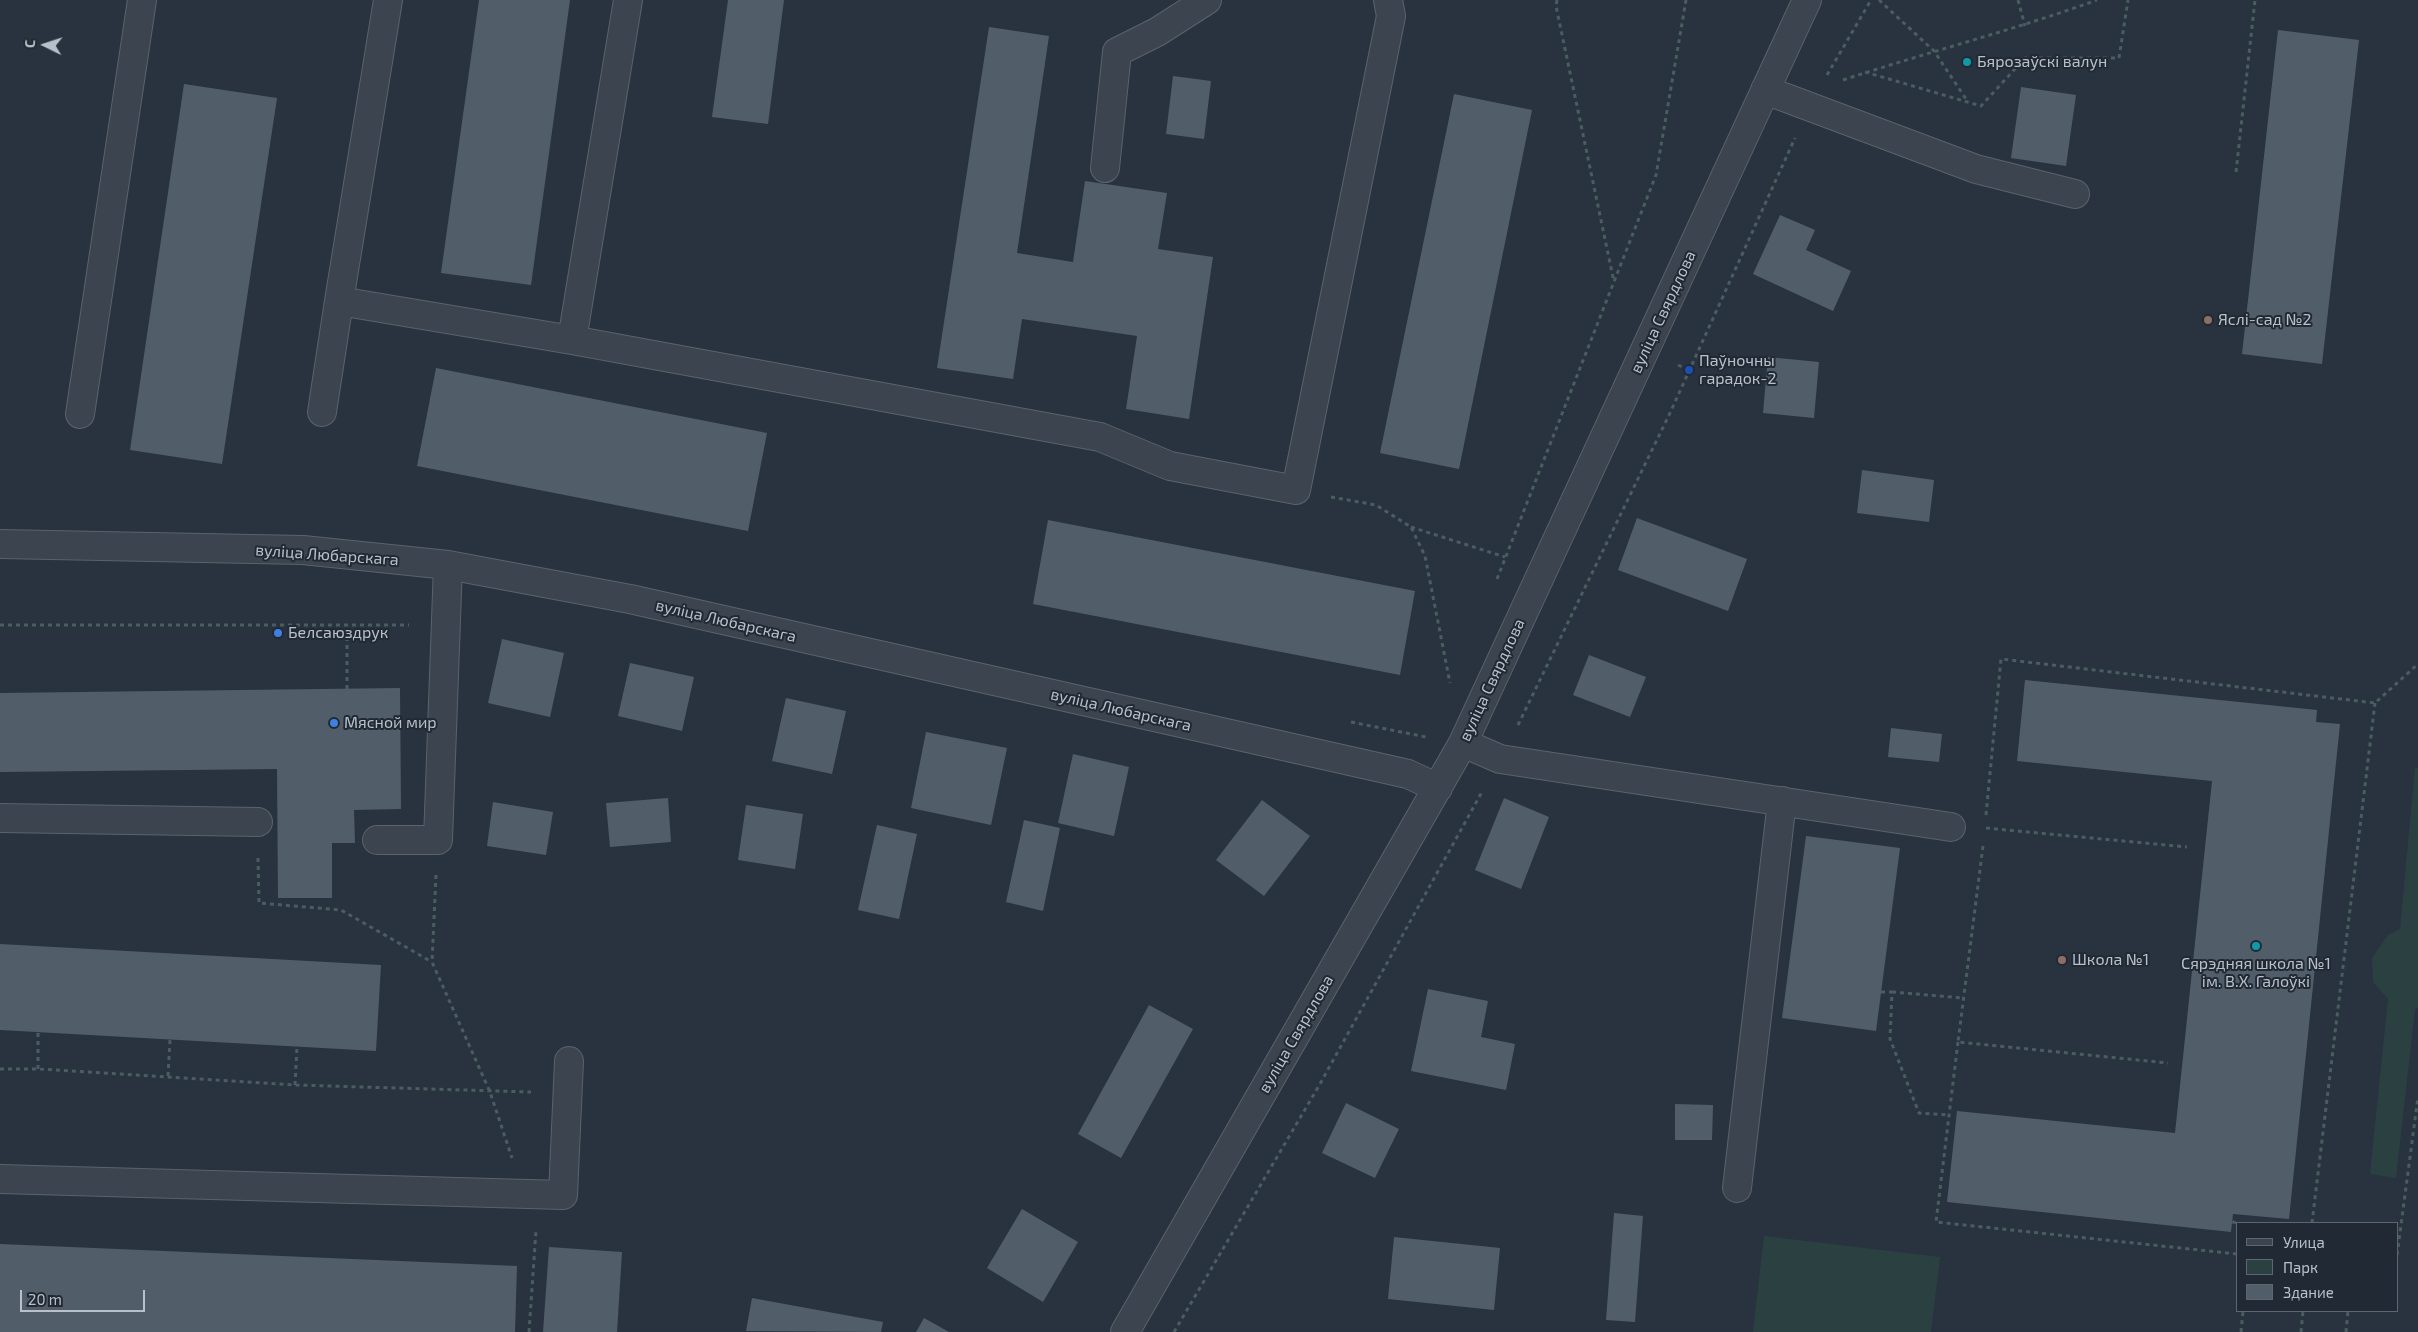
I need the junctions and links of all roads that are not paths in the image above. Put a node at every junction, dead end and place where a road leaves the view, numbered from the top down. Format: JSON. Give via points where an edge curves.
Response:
{"nodes":[{"id":1,"x":142,"y":0,"type":"edge"},
{"id":2,"x":388,"y":0,"type":"edge"},
{"id":3,"x":628,"y":0,"type":"edge"},
{"id":4,"x":1207,"y":0,"type":"edge"},
{"id":5,"x":1388,"y":0,"type":"edge"},
{"id":6,"x":1807,"y":0,"type":"edge"},
{"id":7,"x":1765,"y":90,"type":"junction"},
{"id":8,"x":1105,"y":168,"type":"dead end"},
{"id":9,"x":2075,"y":194,"type":"dead end"},
{"id":10,"x":339,"y":301,"type":"junction"},
{"id":11,"x":572,"y":340,"type":"junction"},
{"id":12,"x":322,"y":412,"type":"dead end"},
{"id":13,"x":80,"y":414,"type":"dead end"},
{"id":14,"x":0,"y":544,"type":"edge"},
{"id":15,"x":448,"y":565,"type":"junction"},
{"id":16,"x":1463,"y":743,"type":"junction"},
{"id":17,"x":1438,"y":788,"type":"junction"},
{"id":18,"x":1782,"y":801,"type":"junction"},
{"id":19,"x":0,"y":818,"type":"edge"},
{"id":20,"x":258,"y":822,"type":"road end"},
{"id":21,"x":1951,"y":826,"type":"dead end"},
{"id":22,"x":377,"y":840,"type":"dead end"},
{"id":23,"x":569,"y":1061,"type":"dead end"},
{"id":24,"x":0,"y":1179,"type":"edge"},
{"id":25,"x":1737,"y":1188,"type":"dead end"},
{"id":26,"x":1125,"y":1332,"type":"edge"}],
"edges":[{"from":1,"to":13,"type":"street"},
{"from":2,"to":10,"type":"street"},
{"from":3,"to":11,"type":"street"},
{"from":4,"to":8,"type":"street","via":[[1157,32],[1117,52]]},
{"from":5,"to":11,"type":"street","via":[[1391,16],[1296,490],[1170,466],[1100,437]]},
{"from":6,"to":7,"type":"street","name":"вуліца Свярдлова"},
{"from":7,"to":9,"type":"street","via":[[1815,96],[1976,169]]},
{"from":7,"to":16,"type":"street","name":"вуліца Свярдлова"},
{"from":10,"to":11,"type":"street"},
{"from":10,"to":12,"type":"street"},
{"from":14,"to":15,"type":"street","name":"вуліца Любарскага","via":[[303,550]]},
{"from":15,"to":17,"type":"street","name":"вуліца Любарскага","via":[[688,612],[1408,774]]},
{"from":15,"to":22,"type":"street","via":[[438,840]]},
{"from":16,"to":17,"type":"street","name":"вуліца Свярдлова"},
{"from":16,"to":18,"type":"street","via":[[1500,759]]},
{"from":17,"to":26,"type":"street","name":"вуліца Свярдлова"},
{"from":18,"to":21,"type":"street"},
{"from":18,"to":25,"type":"street"},
{"from":19,"to":20,"type":"street"},
{"from":23,"to":24,"type":"street","via":[[563,1196]]}]}
